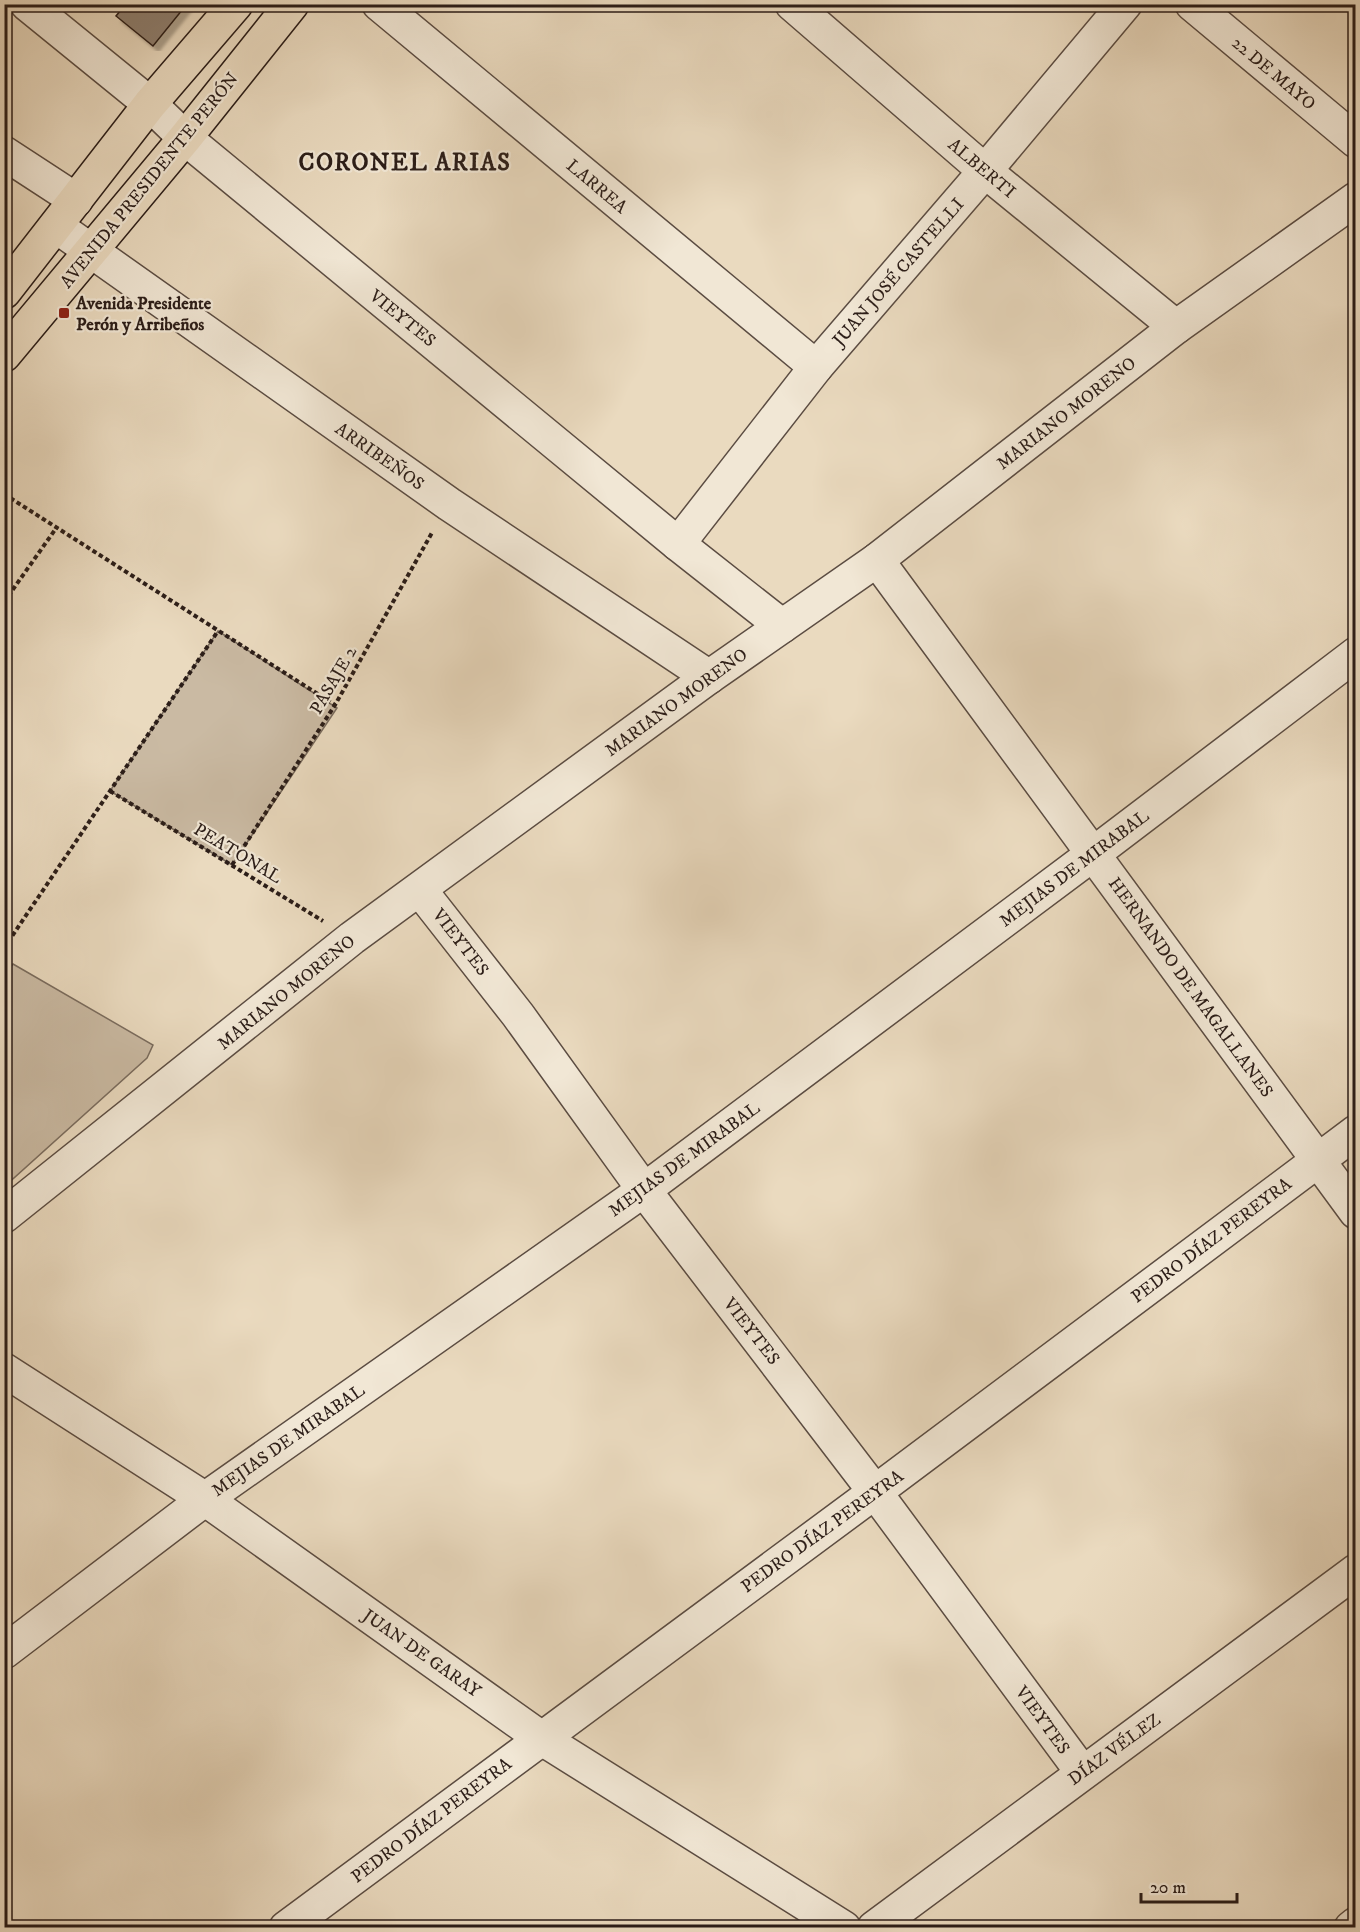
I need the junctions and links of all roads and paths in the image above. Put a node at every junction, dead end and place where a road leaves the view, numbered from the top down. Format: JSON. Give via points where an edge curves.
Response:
{"nodes":[{"id":1,"x":27,"y":4,"type":"edge"},
{"id":2,"x":236,"y":4,"type":"edge"},
{"id":3,"x":292,"y":4,"type":"edge"},
{"id":4,"x":379,"y":4,"type":"edge"},
{"id":5,"x":792,"y":4,"type":"edge"},
{"id":6,"x":1125,"y":4,"type":"edge"},
{"id":7,"x":1192,"y":4,"type":"edge"},
{"id":8,"x":150,"y":104,"type":"junction"},
{"id":9,"x":185,"y":138,"type":"junction"},
{"id":10,"x":1356,"y":141,"type":"edge"},
{"id":11,"x":4,"y":153,"type":"edge"},
{"id":12,"x":985,"y":171,"type":"junction"},
{"id":13,"x":76,"y":200,"type":"junction"},
{"id":14,"x":1351,"y":211,"type":"edge"},
{"id":15,"x":56,"y":226,"type":"junction"},
{"id":16,"x":91,"y":252,"type":"junction"},
{"id":17,"x":4,"y":292,"type":"edge"},
{"id":18,"x":1176,"y":327,"type":"junction"},
{"id":19,"x":4,"y":355,"type":"edge"},
{"id":20,"x":816,"y":368,"type":"junction"},
{"id":21,"x":4,"y":494,"type":"edge"},
{"id":22,"x":449,"y":504,"type":"junction"},
{"id":23,"x":57,"y":527,"type":"junction"},
{"id":24,"x":678,"y":544,"type":"junction"},
{"id":25,"x":877,"y":560,"type":"junction"},
{"id":26,"x":4,"y":602,"type":"edge"},
{"id":27,"x":782,"y":626,"type":"junction"},
{"id":28,"x":218,"y":630,"type":"junction"},
{"id":29,"x":1356,"y":654,"type":"edge"},
{"id":30,"x":709,"y":677,"type":"junction"},
{"id":31,"x":335,"y":705,"type":"junction"},
{"id":32,"x":110,"y":791,"type":"junction"},
{"id":33,"x":1093,"y":854,"type":"junction"},
{"id":34,"x":232,"y":865,"type":"junction"},
{"id":35,"x":420,"y":890,"type":"junction"},
{"id":36,"x":352,"y":938,"type":"junction"},
{"id":37,"x":4,"y":948,"type":"edge"},
{"id":38,"x":1356,"y":1132,"type":"edge"},
{"id":39,"x":1318,"y":1160,"type":"junction"},
{"id":40,"x":644,"y":1190,"type":"junction"},
{"id":41,"x":1356,"y":1212,"type":"edge"},
{"id":42,"x":4,"y":1216,"type":"edge"},
{"id":43,"x":4,"y":1370,"type":"edge"},
{"id":44,"x":875,"y":1492,"type":"junction"},
{"id":45,"x":205,"y":1499,"type":"junction"},
{"id":46,"x":1356,"y":1571,"type":"edge"},
{"id":47,"x":4,"y":1652,"type":"edge"},
{"id":48,"x":541,"y":1738,"type":"junction"},
{"id":49,"x":1082,"y":1772,"type":"junction"},
{"id":50,"x":1356,"y":1924,"type":"edge"},
{"id":51,"x":286,"y":1928,"type":"edge"},
{"id":52,"x":844,"y":1928,"type":"edge"},
{"id":53,"x":874,"y":1928,"type":"edge"},
{"id":54,"x":1351,"y":1928,"type":"edge"}],
"edges":[{"from":1,"to":8,"type":"street","name":"VIEYTES"},
{"from":2,"to":8,"type":"main road"},
{"from":3,"to":9,"type":"main road","name":"AVENIDA PRESIDENTE PERÓN"},
{"from":4,"to":20,"type":"street","name":"LARREA"},
{"from":5,"to":12,"type":"street","name":"ALBERTI"},
{"from":6,"to":12,"type":"street","name":"JUAN JOSÉ CASTELLI"},
{"from":7,"to":10,"type":"street","name":"22 DE MAYO"},
{"from":8,"to":9,"type":"street","name":"VIEYTES"},
{"from":8,"to":13,"type":"main road"},
{"from":9,"to":16,"type":"main road","name":"AVENIDA PRESIDENTE PERÓN"},
{"from":9,"to":24,"type":"street","name":"VIEYTES"},
{"from":11,"to":13,"type":"street"},
{"from":12,"to":18,"type":"street","name":"ALBERTI"},
{"from":12,"to":20,"type":"street","name":"JUAN JOSÉ CASTELLI"},
{"from":13,"to":15,"type":"main road"},
{"from":14,"to":18,"type":"street","name":"MARIANO MORENO"},
{"from":15,"to":16,"type":"street","name":"ARRIBEÑOS"},
{"from":15,"to":17,"type":"main road"},
{"from":16,"to":19,"type":"main road","name":"AVENIDA PRESIDENTE PERÓN"},
{"from":16,"to":22,"type":"street","name":"ARRIBEÑOS"},
{"from":18,"to":25,"type":"street","name":"MARIANO MORENO"},
{"from":20,"to":24,"type":"street","name":"JUAN JOSÉ CASTELLI"},
{"from":21,"to":23,"type":"path"},
{"from":22,"to":30,"type":"street","name":"ARRIBEÑOS"},
{"from":22,"to":31,"type":"path","name":"PASAJE 2"},
{"from":23,"to":26,"type":"path"},
{"from":23,"to":28,"type":"path"},
{"from":24,"to":27,"type":"street","name":"VIEYTES"},
{"from":25,"to":27,"type":"street","name":"MARIANO MORENO"},
{"from":25,"to":33,"type":"street","name":"HERNANDO DE MAGALLANES"},
{"from":27,"to":30,"type":"street","name":"MARIANO MORENO"},
{"from":28,"to":31,"type":"path"},
{"from":28,"to":32,"type":"path"},
{"from":29,"to":33,"type":"street","name":"MEJIAS DE MIRABAL"},
{"from":30,"to":35,"type":"street","name":"MARIANO MORENO"},
{"from":31,"to":34,"type":"path","name":"PASAJE 2"},
{"from":32,"to":34,"type":"path","name":"PEATONAL"},
{"from":32,"to":37,"type":"path"},
{"from":33,"to":39,"type":"street","name":"HERNANDO DE MAGALLANES"},
{"from":33,"to":40,"type":"street","name":"MEJIAS DE MIRABAL"},
{"from":34,"to":36,"type":"path","name":"PEATONAL"},
{"from":35,"to":36,"type":"street","name":"MARIANO MORENO"},
{"from":35,"to":40,"type":"street","name":"VIEYTES","via":[[518,1015]]},
{"from":36,"to":42,"type":"street","name":"MARIANO MORENO"},
{"from":38,"to":39,"type":"street","name":"PEDRO DÍAZ PEREYRA"},
{"from":39,"to":41,"type":"street","name":"HERNANDO DE MAGALLANES"},
{"from":39,"to":44,"type":"street","name":"PEDRO DÍAZ PEREYRA"},
{"from":40,"to":44,"type":"street","name":"VIEYTES"},
{"from":40,"to":45,"type":"street","name":"MEJIAS DE MIRABAL"},
{"from":43,"to":45,"type":"street","name":"JUAN DE GARAY"},
{"from":44,"to":48,"type":"street","name":"PEDRO DÍAZ PEREYRA"},
{"from":44,"to":49,"type":"street","name":"VIEYTES"},
{"from":45,"to":47,"type":"street","name":"MEJIAS DE MIRABAL"},
{"from":45,"to":48,"type":"street","name":"JUAN DE GARAY"},
{"from":46,"to":49,"type":"street","name":"DÍAZ VÉLEZ"},
{"from":48,"to":51,"type":"street","name":"PEDRO DÍAZ PEREYRA"},
{"from":48,"to":52,"type":"street","name":"JUAN DE GARAY"},
{"from":49,"to":53,"type":"street","name":"DÍAZ VÉLEZ"},
{"from":50,"to":54,"type":"street"}]}
